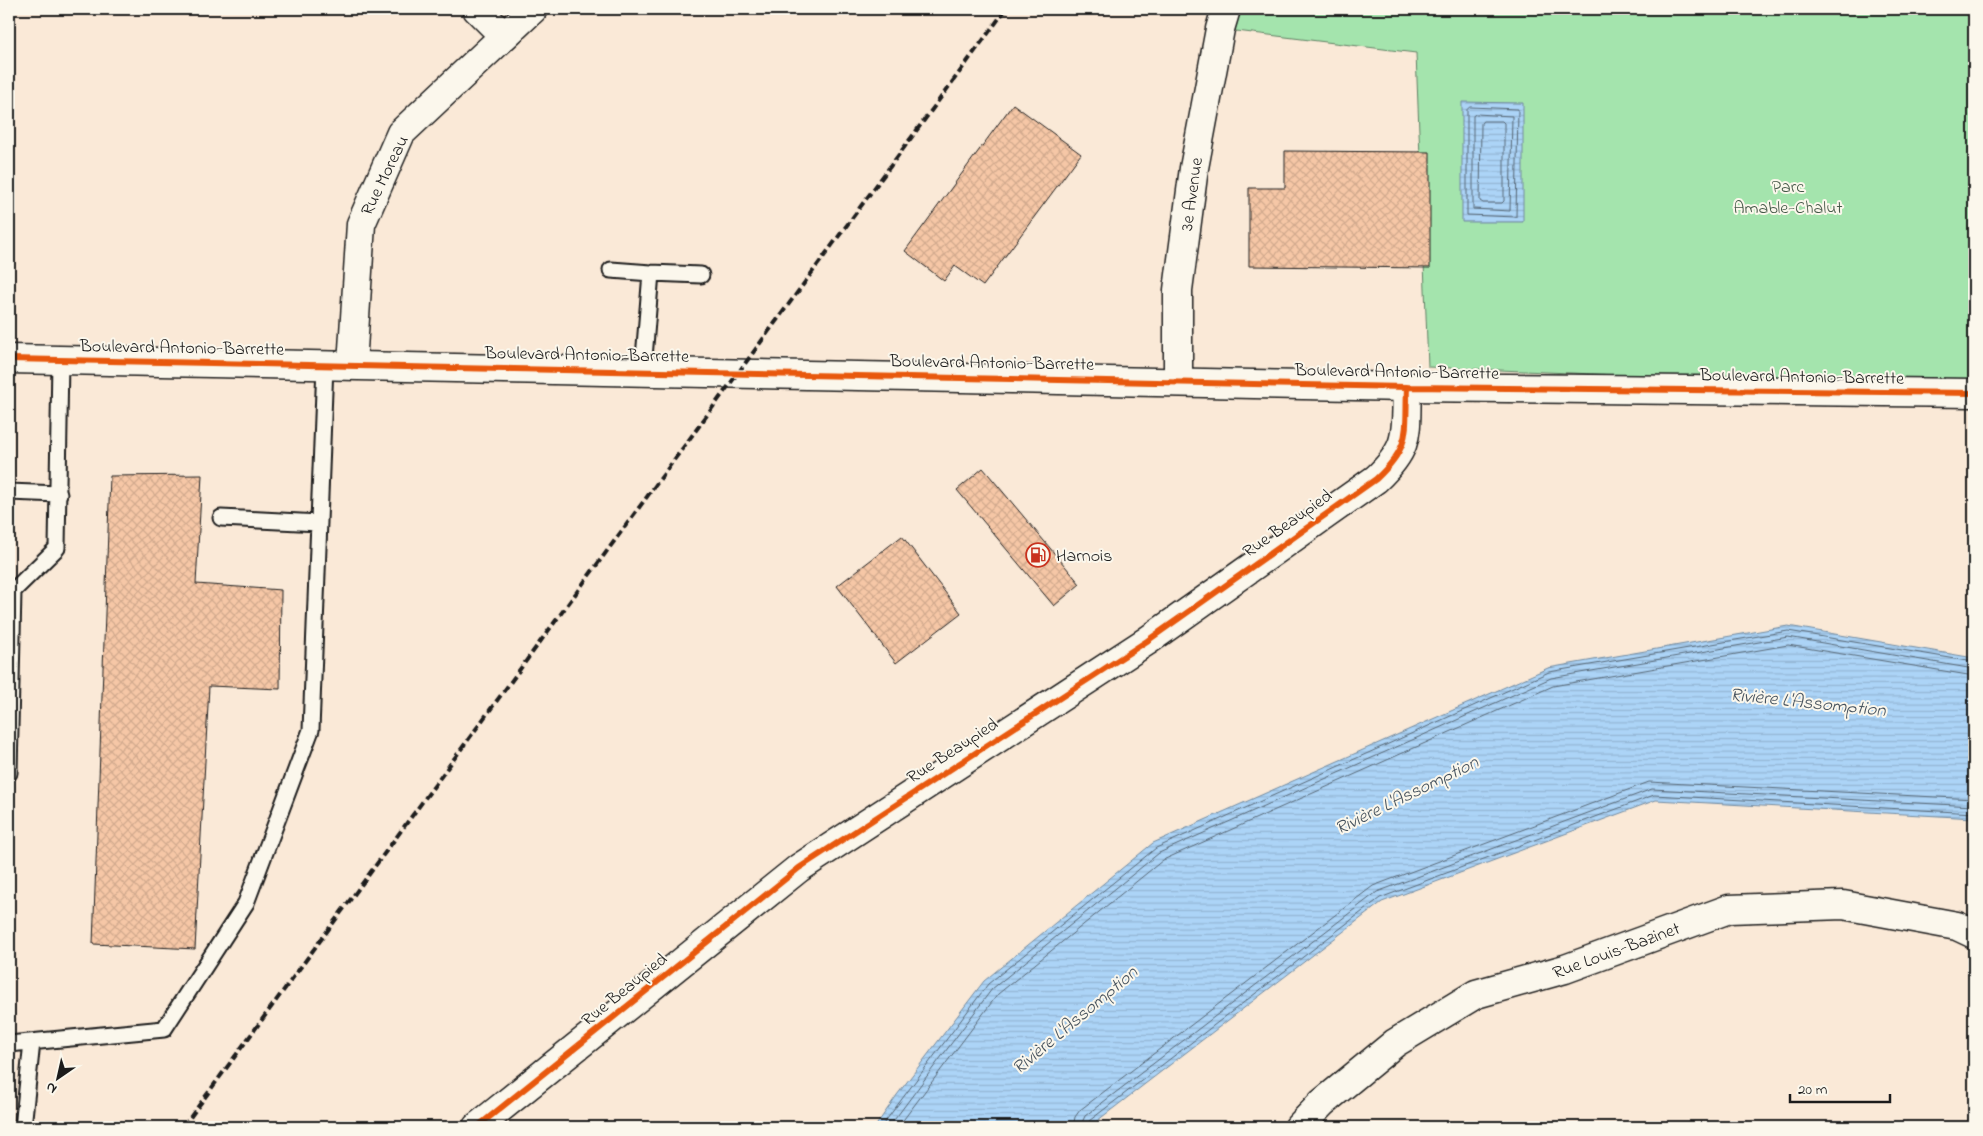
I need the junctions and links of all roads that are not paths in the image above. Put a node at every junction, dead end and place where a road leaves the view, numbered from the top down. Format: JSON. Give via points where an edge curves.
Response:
{"nodes":[{"id":1,"x":477,"y":9,"type":"edge"},
{"id":2,"x":533,"y":9,"type":"edge"},
{"id":3,"x":1226,"y":9,"type":"edge"},
{"id":4,"x":504,"y":36,"type":"junction"},
{"id":5,"x":611,"y":270,"type":"dead end"},
{"id":6,"x":651,"y":273,"type":"junction"},
{"id":7,"x":700,"y":275,"type":"dead end"},
{"id":8,"x":9,"y":359,"type":"edge"},
{"id":9,"x":60,"y":360,"type":"junction"},
{"id":10,"x":338,"y":365,"type":"junction"},
{"id":11,"x":643,"y":370,"type":"junction"},
{"id":12,"x":1178,"y":381,"type":"junction"},
{"id":13,"x":1407,"y":386,"type":"junction"},
{"id":14,"x":1974,"y":393,"type":"edge"},
{"id":15,"x":9,"y":492,"type":"edge"},
{"id":16,"x":59,"y":494,"type":"junction"},
{"id":17,"x":221,"y":518,"type":"dead end"},
{"id":18,"x":319,"y":523,"type":"junction"},
{"id":19,"x":11,"y":590,"type":"edge"},
{"id":20,"x":9,"y":773,"type":"edge"},
{"id":21,"x":1974,"y":934,"type":"edge"},
{"id":22,"x":32,"y":1042,"type":"junction"},
{"id":23,"x":9,"y":1044,"type":"edge"},
{"id":24,"x":23,"y":1127,"type":"edge"},
{"id":25,"x":477,"y":1127,"type":"edge"},
{"id":26,"x":1299,"y":1127,"type":"edge"}],
"edges":[{"from":1,"to":4,"type":"street"},
{"from":2,"to":4,"type":"street","name":"Rue Moreau"},
{"from":3,"to":12,"type":"street","name":"3e Avenue","via":[[1194,168],[1178,290]]},
{"from":4,"to":10,"type":"street","name":"Rue Moreau","via":[[401,134],[361,224]]},
{"from":5,"to":6,"type":"lane"},
{"from":6,"to":7,"type":"lane"},
{"from":6,"to":11,"type":"lane"},
{"from":8,"to":9,"type":"street","name":"Boulevard Antonio-Barrette"},
{"from":9,"to":10,"type":"street","name":"Boulevard Antonio-Barrette"},
{"from":9,"to":16,"type":"lane"},
{"from":10,"to":11,"type":"street","name":"Boulevard Antonio-Barrette"},
{"from":10,"to":18,"type":"lane"},
{"from":11,"to":12,"type":"street","name":"Boulevard Antonio-Barrette"},
{"from":12,"to":13,"type":"street","name":"Boulevard Antonio-Barrette"},
{"from":13,"to":14,"type":"street","name":"Boulevard Antonio-Barrette"},
{"from":13,"to":25,"type":"street","name":"Rue Beaupied","via":[[1405,441],[1394,462],[1376,479],[1147,641],[799,868]]},
{"from":15,"to":16,"type":"lane"},
{"from":16,"to":19,"type":"lane","via":[[57,548]]},
{"from":17,"to":18,"type":"lane"},
{"from":18,"to":22,"type":"lane","via":[[311,730],[246,903],[164,1028]]},
{"from":19,"to":20,"type":"lane"},
{"from":21,"to":26,"type":"street","name":"Rue Louis-Bazinet","via":[[1956,926],[1843,905],[1729,909],[1566,969],[1476,994],[1395,1043],[1322,1103]]},
{"from":22,"to":23,"type":"lane"},
{"from":22,"to":24,"type":"lane"}]}
